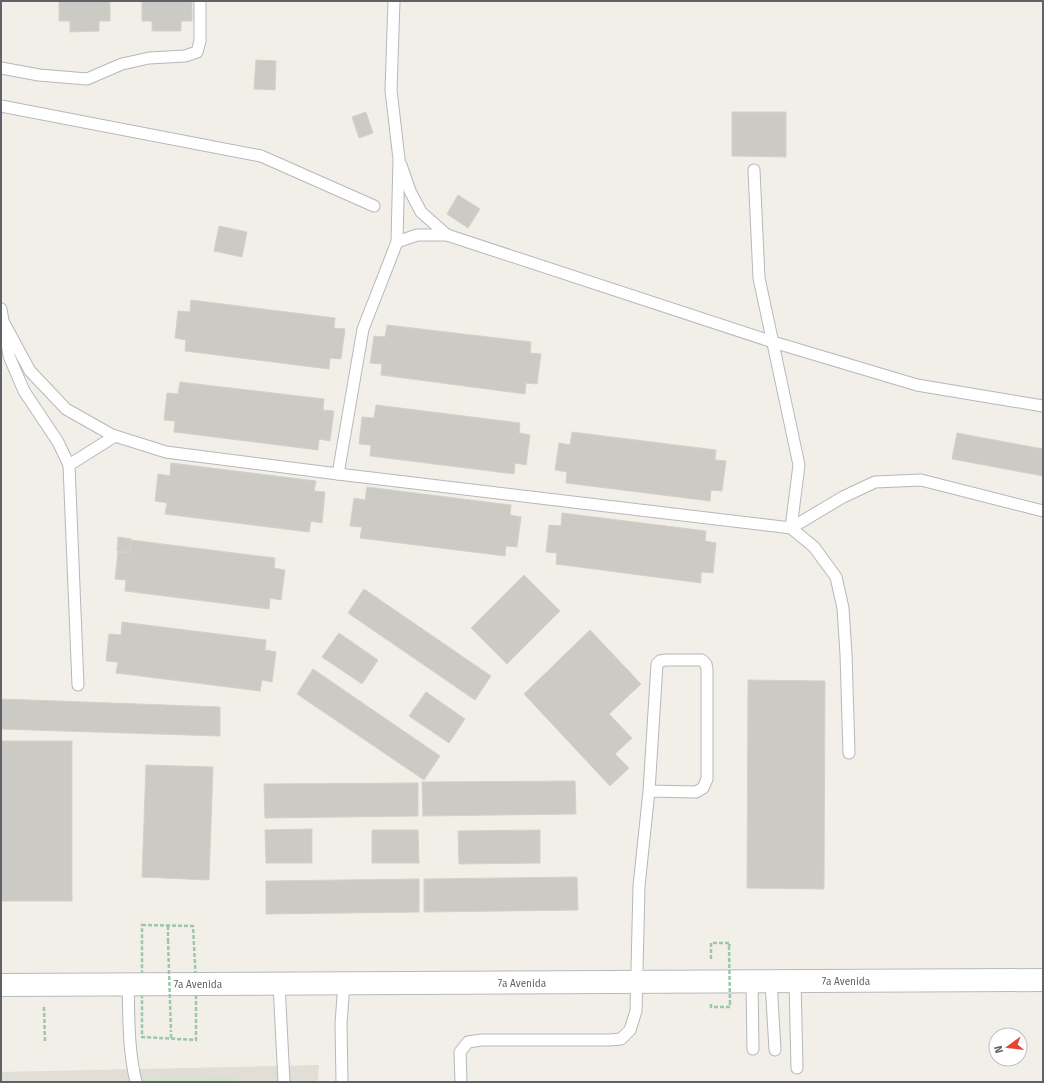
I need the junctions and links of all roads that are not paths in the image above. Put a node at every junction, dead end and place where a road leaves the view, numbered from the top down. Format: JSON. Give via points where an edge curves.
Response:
{"nodes":[{"id":1,"x":200,"y":1,"type":"edge"},
{"id":2,"x":394,"y":1,"type":"edge"},
{"id":3,"x":1,"y":68,"type":"edge"},
{"id":4,"x":1,"y":106,"type":"edge"},
{"id":5,"x":398,"y":159,"type":"junction"},
{"id":6,"x":754,"y":170,"type":"dead end"},
{"id":7,"x":374,"y":206,"type":"dead end"},
{"id":8,"x":447,"y":235,"type":"junction"},
{"id":9,"x":397,"y":242,"type":"junction"},
{"id":10,"x":1,"y":309,"type":"edge"},
{"id":11,"x":3,"y":321,"type":"junction"},
{"id":12,"x":773,"y":342,"type":"junction"},
{"id":13,"x":1043,"y":406,"type":"edge"},
{"id":14,"x":115,"y":436,"type":"junction"},
{"id":15,"x":70,"y":465,"type":"junction"},
{"id":16,"x":338,"y":474,"type":"junction"},
{"id":17,"x":1043,"y":511,"type":"edge"},
{"id":18,"x":792,"y":528,"type":"junction"},
{"id":19,"x":78,"y":685,"type":"dead end"},
{"id":20,"x":849,"y":753,"type":"dead end"},
{"id":21,"x":649,"y":791,"type":"junction"},
{"id":22,"x":1043,"y":980,"type":"edge"},
{"id":23,"x":761,"y":981,"type":"junction"},
{"id":24,"x":795,"y":981,"type":"junction"},
{"id":25,"x":636,"y":982,"type":"junction"},
{"id":26,"x":135,"y":984,"type":"junction"},
{"id":27,"x":279,"y":984,"type":"junction"},
{"id":28,"x":344,"y":984,"type":"junction"},
{"id":29,"x":1,"y":985,"type":"edge"},
{"id":30,"x":754,"y":1049,"type":"dead end"},
{"id":31,"x":775,"y":1050,"type":"dead end"},
{"id":32,"x":797,"y":1068,"type":"dead end"},
{"id":33,"x":136,"y":1082,"type":"edge"},
{"id":34,"x":284,"y":1082,"type":"edge"},
{"id":35,"x":342,"y":1082,"type":"edge"},
{"id":36,"x":461,"y":1082,"type":"edge"}],
"edges":[{"from":1,"to":3,"type":"lane","via":[[200,41],[197,52],[185,56],[149,58],[122,64],[87,78],[39,75]]},
{"from":2,"to":5,"type":"lane","via":[[391,90]]},
{"from":4,"to":7,"type":"lane","via":[[261,156]]},
{"from":5,"to":8,"type":"lane","via":[[421,212]]},
{"from":5,"to":9,"type":"lane"},
{"from":6,"to":12,"type":"lane","via":[[759,278]]},
{"from":8,"to":9,"type":"lane","via":[[417,236]]},
{"from":8,"to":12,"type":"lane"},
{"from":9,"to":16,"type":"lane","via":[[363,329]]},
{"from":10,"to":11,"type":"lane"},
{"from":11,"to":14,"type":"lane","via":[[30,371],[66,409]]},
{"from":11,"to":15,"type":"lane","via":[[9,356],[24,392],[58,442]]},
{"from":12,"to":13,"type":"lane","via":[[917,385]]},
{"from":12,"to":18,"type":"lane","via":[[799,465]]},
{"from":14,"to":15,"type":"lane"},
{"from":14,"to":16,"type":"lane","via":[[166,452]]},
{"from":15,"to":19,"type":"lane"},
{"from":16,"to":18,"type":"lane"},
{"from":17,"to":18,"type":"lane","via":[[921,480],[875,482],[842,497]]},
{"from":18,"to":20,"type":"lane","via":[[814,548],[836,576],[843,608]]},
{"from":21,"to":21,"type":"lane","via":[[696,792],[703,788],[707,779],[707,669],[702,660],[666,660],[657,664]]},
{"from":21,"to":25,"type":"lane","via":[[639,886]]},
{"from":22,"to":24,"type":"main road","name":"7a Avenida"},
{"from":23,"to":24,"type":"main road","name":"7a Avenida"},
{"from":23,"to":25,"type":"main road","name":"7a Avenida"},
{"from":23,"to":30,"type":"lane"},
{"from":23,"to":31,"type":"lane"},
{"from":24,"to":32,"type":"lane"},
{"from":25,"to":28,"type":"main road","name":"7a Avenida"},
{"from":25,"to":36,"type":"lane","via":[[636,1011],[630,1030],[621,1039],[468,1042],[460,1052]]},
{"from":26,"to":27,"type":"main road","name":"7a Avenida"},
{"from":26,"to":29,"type":"main road","name":"7a Avenida"},
{"from":26,"to":33,"type":"lane","via":[[130,1042]]},
{"from":27,"to":28,"type":"main road","name":"7a Avenida"},
{"from":27,"to":34,"type":"lane"},
{"from":28,"to":35,"type":"lane","via":[[341,1024]]}]}
